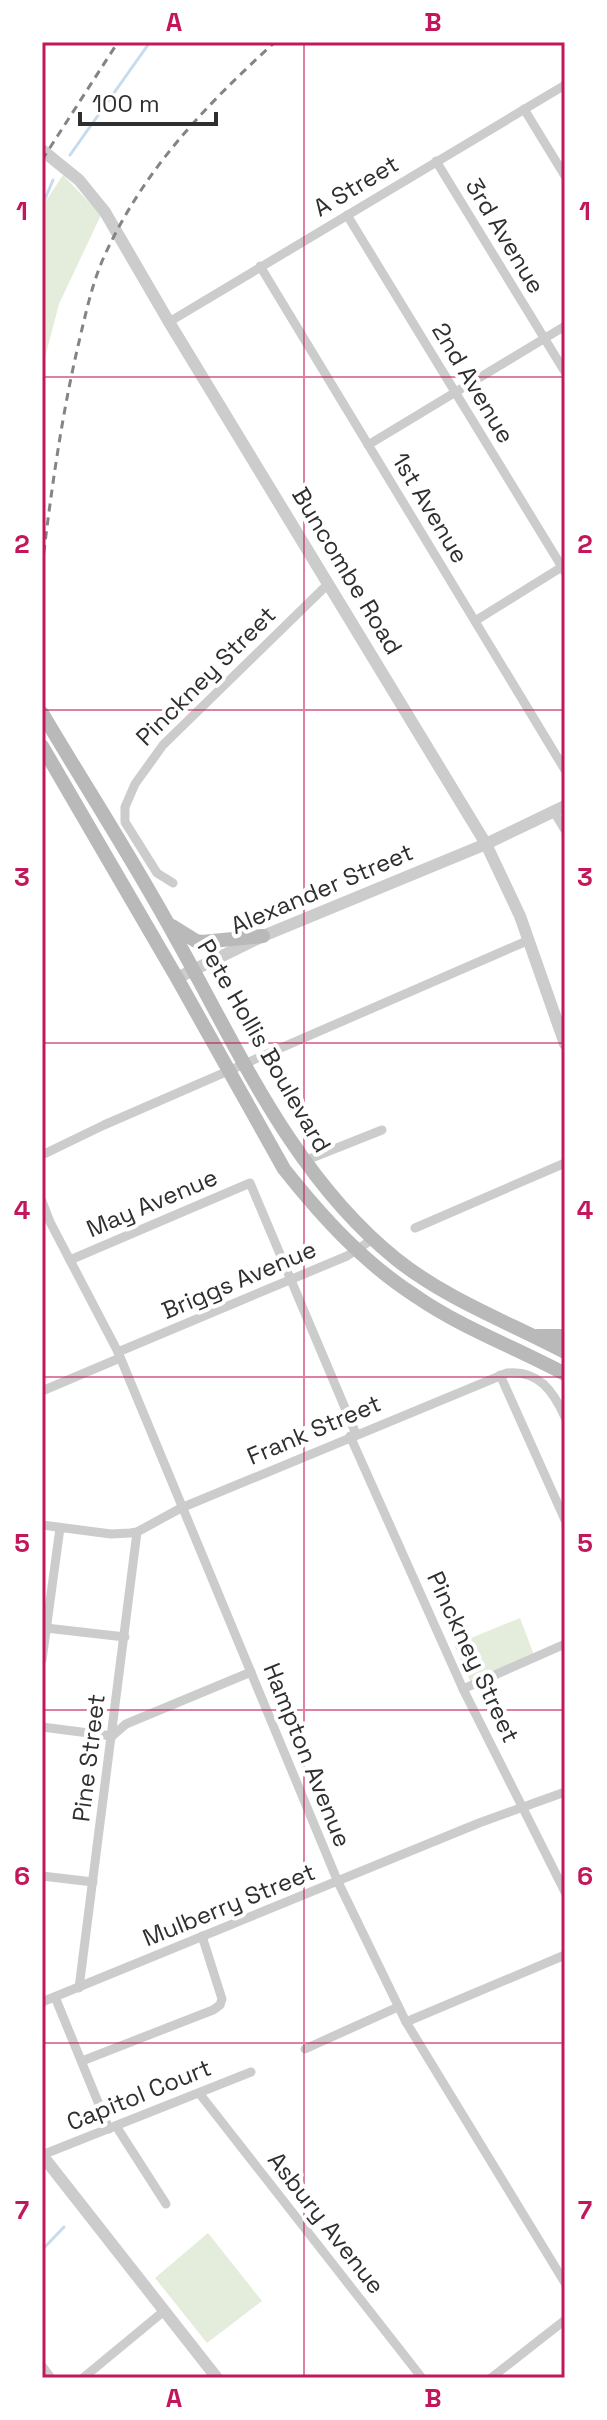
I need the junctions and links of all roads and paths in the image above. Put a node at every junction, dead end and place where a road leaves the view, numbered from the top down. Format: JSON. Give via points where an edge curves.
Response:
{"nodes":[{"id":1,"x":565,"y":85,"type":"edge"},
{"id":2,"x":524,"y":109,"type":"junction"},
{"id":3,"x":42,"y":150,"type":"edge"},
{"id":4,"x":436,"y":161,"type":"junction"},
{"id":5,"x":565,"y":176,"type":"edge"},
{"id":6,"x":347,"y":215,"type":"junction"},
{"id":7,"x":260,"y":266,"type":"junction"},
{"id":8,"x":169,"y":322,"type":"junction"},
{"id":9,"x":565,"y":326,"type":"edge"},
{"id":10,"x":544,"y":338,"type":"junction"},
{"id":11,"x":565,"y":372,"type":"edge"},
{"id":12,"x":455,"y":392,"type":"junction"},
{"id":13,"x":368,"y":445,"type":"junction"},
{"id":14,"x":564,"y":568,"type":"edge"},
{"id":15,"x":328,"y":584,"type":"junction"},
{"id":16,"x":475,"y":621,"type":"junction"},
{"id":17,"x":42,"y":713,"type":"edge"},
{"id":18,"x":42,"y":746,"type":"edge"},
{"id":19,"x":565,"y":770,"type":"edge"},
{"id":20,"x":560,"y":809,"type":"edge"},
{"id":21,"x":565,"y":830,"type":"edge"},
{"id":22,"x":486,"y":844,"type":"junction"},
{"id":23,"x":173,"y":883,"type":"dead end"},
{"id":24,"x":164,"y":919,"type":"junction"},
{"id":25,"x":263,"y":936,"type":"junction"},
{"id":26,"x":529,"y":940,"type":"junction"},
{"id":27,"x":193,"y":970,"type":"junction"},
{"id":28,"x":177,"y":978,"type":"junction"},
{"id":29,"x":565,"y":1044,"type":"edge"},
{"id":30,"x":245,"y":1064,"type":"junction"},
{"id":31,"x":228,"y":1071,"type":"junction"},
{"id":32,"x":382,"y":1130,"type":"dead end"},
{"id":33,"x":42,"y":1155,"type":"edge"},
{"id":34,"x":304,"y":1161,"type":"junction"},
{"id":35,"x":565,"y":1163,"type":"edge"},
{"id":36,"x":250,"y":1183,"type":"joint"},
{"id":37,"x":42,"y":1201,"type":"edge"},
{"id":38,"x":415,"y":1228,"type":"dead end"},
{"id":39,"x":373,"y":1239,"type":"junction"},
{"id":40,"x":357,"y":1250,"type":"junction"},
{"id":41,"x":70,"y":1260,"type":"junction"},
{"id":42,"x":290,"y":1280,"type":"junction"},
{"id":43,"x":536,"y":1336,"type":"junction"},
{"id":44,"x":565,"y":1336,"type":"edge"},
{"id":45,"x":565,"y":1352,"type":"edge"},
{"id":46,"x":119,"y":1355,"type":"junction"},
{"id":47,"x":565,"y":1374,"type":"edge"},
{"id":48,"x":500,"y":1375,"type":"junction"},
{"id":49,"x":42,"y":1391,"type":"edge"},
{"id":50,"x":565,"y":1417,"type":"edge"},
{"id":51,"x":353,"y":1435,"type":"junction"},
{"id":52,"x":562,"y":1505,"type":"edge"},
{"id":53,"x":181,"y":1508,"type":"junction"},
{"id":54,"x":565,"y":1520,"type":"edge"},
{"id":55,"x":42,"y":1525,"type":"edge"},
{"id":56,"x":60,"y":1528,"type":"junction"},
{"id":57,"x":137,"y":1532,"type":"junction"},
{"id":58,"x":46,"y":1628,"type":"junction"},
{"id":59,"x":125,"y":1637,"type":"junction"},
{"id":60,"x":565,"y":1644,"type":"edge"},
{"id":61,"x":42,"y":1660,"type":"edge"},
{"id":62,"x":251,"y":1672,"type":"junction"},
{"id":63,"x":463,"y":1689,"type":"junction"},
{"id":64,"x":42,"y":1727,"type":"edge"},
{"id":65,"x":112,"y":1736,"type":"junction"},
{"id":66,"x":565,"y":1792,"type":"edge"},
{"id":67,"x":523,"y":1807,"type":"junction"},
{"id":68,"x":42,"y":1876,"type":"edge"},
{"id":69,"x":93,"y":1882,"type":"junction"},
{"id":70,"x":338,"y":1882,"type":"junction"},
{"id":71,"x":565,"y":1892,"type":"edge"},
{"id":72,"x":202,"y":1936,"type":"junction"},
{"id":73,"x":565,"y":1955,"type":"edge"},
{"id":74,"x":79,"y":1988,"type":"junction"},
{"id":75,"x":55,"y":1997,"type":"junction"},
{"id":76,"x":42,"y":2002,"type":"edge"},
{"id":77,"x":398,"y":2007,"type":"junction"},
{"id":78,"x":406,"y":2022,"type":"junction"},
{"id":79,"x":305,"y":2049,"type":"dead end"},
{"id":80,"x":82,"y":2061,"type":"junction"},
{"id":81,"x":251,"y":2072,"type":"dead end"},
{"id":82,"x":199,"y":2093,"type":"junction"},
{"id":83,"x":113,"y":2128,"type":"junction"},
{"id":84,"x":42,"y":2155,"type":"edge"},
{"id":85,"x":166,"y":2204,"type":"dead end"},
{"id":86,"x":565,"y":2283,"type":"edge"},
{"id":87,"x":164,"y":2311,"type":"junction"},
{"id":88,"x":565,"y":2320,"type":"edge"},
{"id":89,"x":42,"y":2366,"type":"edge"},
{"id":90,"x":51,"y":2378,"type":"edge"},
{"id":91,"x":83,"y":2378,"type":"edge"},
{"id":92,"x":217,"y":2378,"type":"edge"},
{"id":93,"x":422,"y":2378,"type":"edge"},
{"id":94,"x":491,"y":2378,"type":"edge"}],
"edges":[{"from":1,"to":2,"type":"street","name":"A Street"},
{"from":2,"to":4,"type":"street","name":"A Street"},
{"from":2,"to":5,"type":"street"},
{"from":3,"to":8,"type":"street","name":"Buncombe Road","via":[[79,180],[105,212]]},
{"from":4,"to":6,"type":"street","name":"A Street"},
{"from":4,"to":10,"type":"street","name":"3rd Avenue"},
{"from":6,"to":7,"type":"street","name":"A Street"},
{"from":6,"to":12,"type":"street","name":"2nd Avenue"},
{"from":7,"to":8,"type":"street","name":"A Street"},
{"from":7,"to":13,"type":"street","name":"1st Avenue"},
{"from":8,"to":15,"type":"street","name":"Buncombe Road"},
{"from":9,"to":10,"type":"street"},
{"from":10,"to":11,"type":"street","name":"3rd Avenue"},
{"from":10,"to":12,"type":"street"},
{"from":12,"to":13,"type":"street"},
{"from":12,"to":14,"type":"street","name":"2nd Avenue"},
{"from":13,"to":16,"type":"street","name":"1st Avenue"},
{"from":14,"to":16,"type":"street"},
{"from":15,"to":22,"type":"street","name":"Buncombe Road"},
{"from":15,"to":23,"type":"street","name":"Pinckney Street","via":[[163,745],[135,784],[125,822],[157,873]]},
{"from":16,"to":19,"type":"street","name":"1st Avenue"},
{"from":17,"to":24,"type":"main road","name":"Pete Hollis Boulevard"},
{"from":18,"to":28,"type":"main road","name":"Pete Hollis Boulevard"},
{"from":20,"to":21,"type":"street"},
{"from":20,"to":22,"type":"street","name":"Alexander Street"},
{"from":22,"to":25,"type":"street","name":"Alexander Street"},
{"from":22,"to":26,"type":"street","name":"Buncombe Road"},
{"from":24,"to":25,"type":"main road","via":[[196,941]]},
{"from":24,"to":27,"type":"main road","name":"Pete Hollis Boulevard"},
{"from":25,"to":27,"type":"street","name":"Alexander Street"},
{"from":26,"to":29,"type":"street","name":"Buncombe Road"},
{"from":26,"to":30,"type":"street"},
{"from":27,"to":28,"type":"street","name":"Alexander Street"},
{"from":27,"to":30,"type":"main road","name":"Pete Hollis Boulevard"},
{"from":28,"to":31,"type":"main road","name":"Pete Hollis Boulevard"},
{"from":30,"to":31,"type":"street"},
{"from":30,"to":34,"type":"main road","name":"Pete Hollis Boulevard"},
{"from":31,"to":33,"type":"street"},
{"from":31,"to":40,"type":"main road","name":"Pete Hollis Boulevard","via":[[284,1169]]},
{"from":32,"to":34,"type":"street"},
{"from":34,"to":39,"type":"main road","name":"Pete Hollis Boulevard"},
{"from":35,"to":38,"type":"street"},
{"from":36,"to":41,"type":"street","name":"May Avenue"},
{"from":36,"to":42,"type":"street","name":"Pinckney Street"},
{"from":37,"to":41,"type":"street","name":"Hampton Avenue"},
{"from":39,"to":40,"type":"street","name":"Briggs Avenue"},
{"from":39,"to":43,"type":"main road","name":"Pete Hollis Boulevard","via":[[441,1290]]},
{"from":40,"to":42,"type":"street","name":"Briggs Avenue"},
{"from":40,"to":47,"type":"main road","name":"Pete Hollis Boulevard","via":[[418,1299]]},
{"from":41,"to":46,"type":"street","name":"Hampton Avenue"},
{"from":42,"to":46,"type":"street","name":"Briggs Avenue"},
{"from":42,"to":51,"type":"street","name":"Pinckney Street"},
{"from":43,"to":44,"type":"main road"},
{"from":43,"to":45,"type":"main road","name":"Pete Hollis Boulevard"},
{"from":46,"to":49,"type":"street","name":"Briggs Avenue"},
{"from":46,"to":53,"type":"street","name":"Hampton Avenue"},
{"from":48,"to":50,"type":"street","name":"Frank Street","via":[[514,1372],[541,1381],[555,1394]]},
{"from":48,"to":51,"type":"street","name":"Frank Street"},
{"from":48,"to":52,"type":"street"},
{"from":51,"to":53,"type":"street","name":"Frank Street"},
{"from":51,"to":63,"type":"street","name":"Pinckney Street"},
{"from":52,"to":54,"type":"street"},
{"from":53,"to":57,"type":"street","name":"Frank Street"},
{"from":53,"to":62,"type":"street","name":"Hampton Avenue"},
{"from":55,"to":56,"type":"street","name":"Frank Street"},
{"from":56,"to":57,"type":"street","name":"Frank Street"},
{"from":56,"to":58,"type":"street"},
{"from":57,"to":59,"type":"street","name":"Pine Street"},
{"from":58,"to":59,"type":"street"},
{"from":58,"to":61,"type":"street"},
{"from":59,"to":65,"type":"street","name":"Pine Street"},
{"from":60,"to":63,"type":"street"},
{"from":62,"to":65,"type":"street","via":[[126,1724]]},
{"from":62,"to":70,"type":"street","name":"Hampton Avenue"},
{"from":63,"to":67,"type":"street","name":"Pinckney Street"},
{"from":64,"to":65,"type":"street"},
{"from":65,"to":69,"type":"street","name":"Pine Street"},
{"from":66,"to":67,"type":"street","name":"Mulberry Street"},
{"from":67,"to":70,"type":"street","name":"Mulberry Street"},
{"from":67,"to":71,"type":"street","name":"Pinckney Street"},
{"from":68,"to":69,"type":"street"},
{"from":69,"to":74,"type":"street","name":"Pine Street"},
{"from":70,"to":72,"type":"street","name":"Mulberry Street"},
{"from":70,"to":77,"type":"street","name":"Hampton Avenue"},
{"from":72,"to":74,"type":"street","name":"Mulberry Street"},
{"from":72,"to":80,"type":"street","via":[[220,2005]]},
{"from":73,"to":78,"type":"street"},
{"from":74,"to":75,"type":"street","name":"Mulberry Street"},
{"from":75,"to":76,"type":"street","name":"Mulberry Street"},
{"from":75,"to":80,"type":"street"},
{"from":77,"to":78,"type":"street","name":"Hampton Avenue"},
{"from":77,"to":79,"type":"street"},
{"from":78,"to":86,"type":"street","name":"Hampton Avenue"},
{"from":80,"to":83,"type":"street"},
{"from":81,"to":82,"type":"street","name":"Capitol Court"},
{"from":82,"to":83,"type":"street","name":"Capitol Court"},
{"from":82,"to":93,"type":"street","name":"Asbury Avenue"},
{"from":83,"to":84,"type":"street","name":"Capitol Court"},
{"from":83,"to":85,"type":"street"},
{"from":84,"to":87,"type":"street"},
{"from":87,"to":91,"type":"street"},
{"from":87,"to":92,"type":"street"},
{"from":88,"to":94,"type":"street"},
{"from":89,"to":90,"type":"street"}]}
